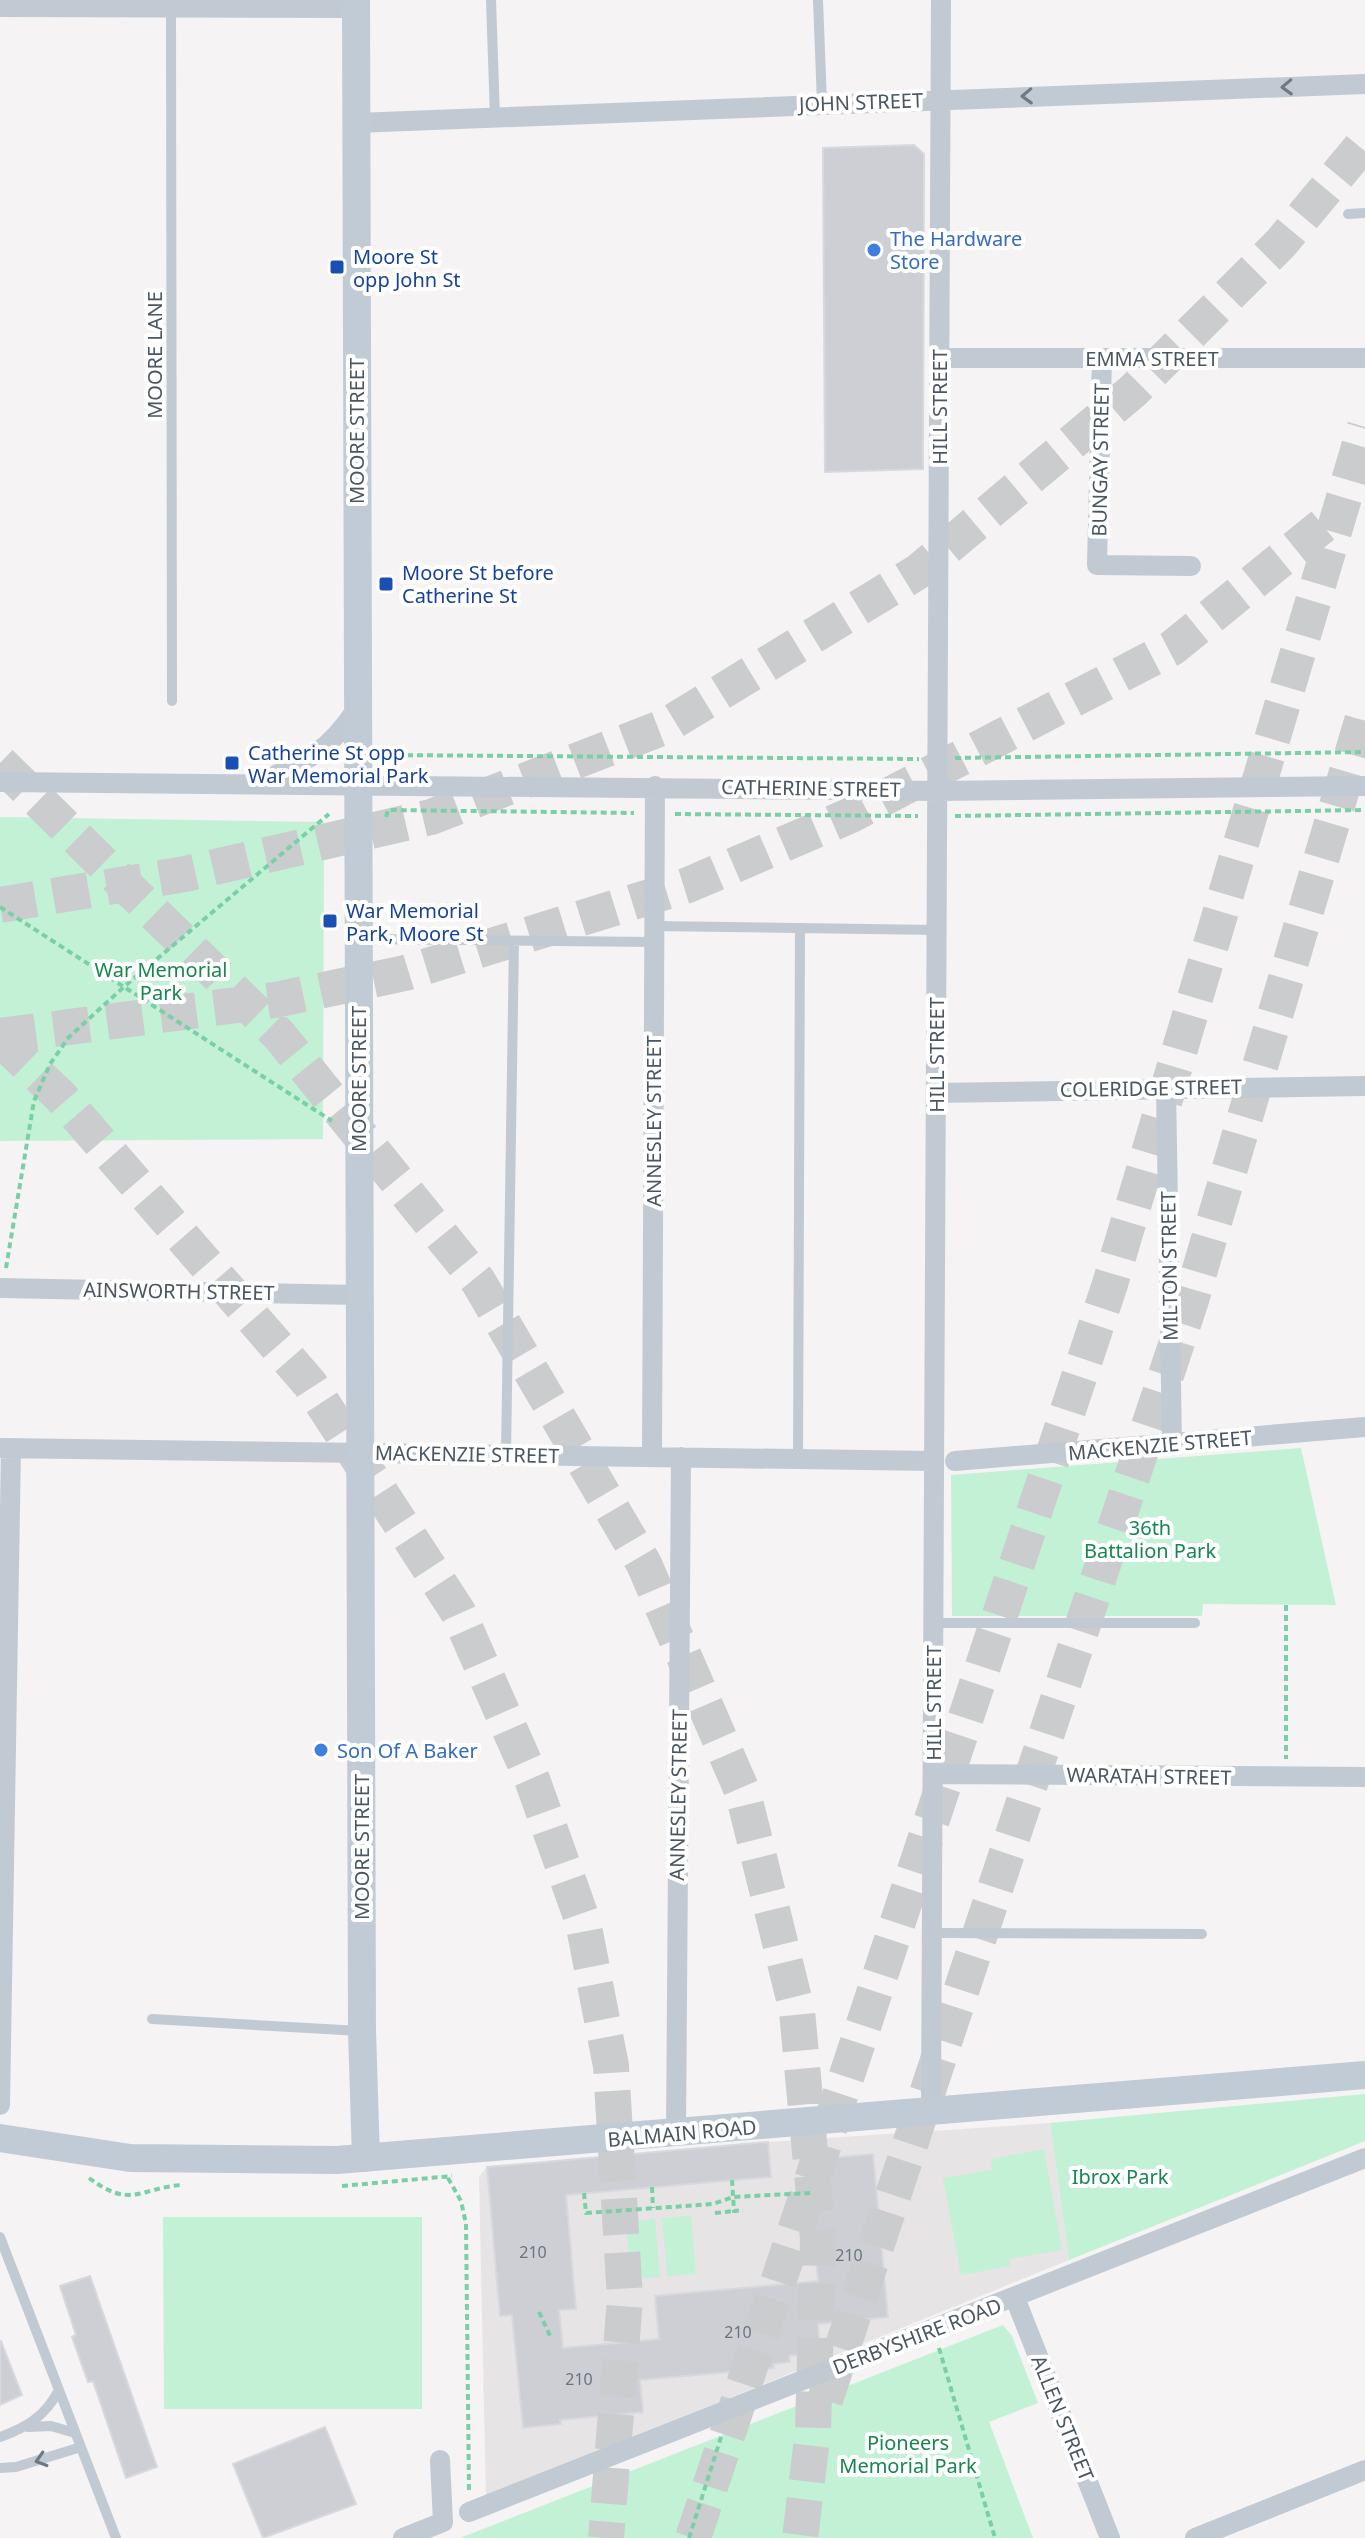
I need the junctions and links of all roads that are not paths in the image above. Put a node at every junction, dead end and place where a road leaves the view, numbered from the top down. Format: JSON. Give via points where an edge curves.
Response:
{"nodes":[{"id":1,"x":491,"y":0,"type":"edge"},
{"id":2,"x":818,"y":0,"type":"edge"},
{"id":3,"x":941,"y":0,"type":"edge"},
{"id":4,"x":356,"y":4,"type":"edge"},
{"id":5,"x":0,"y":7,"type":"edge"},
{"id":6,"x":171,"y":9,"type":"junction"},
{"id":7,"x":1365,"y":84,"type":"edge"},
{"id":8,"x":941,"y":99,"type":"junction"},
{"id":9,"x":822,"y":103,"type":"junction"},
{"id":10,"x":495,"y":117,"type":"junction"},
{"id":11,"x":356,"y":123,"type":"junction"},
{"id":12,"x":1365,"y":213,"type":"edge"},
{"id":13,"x":1348,"y":214,"type":"dead end"},
{"id":14,"x":940,"y":358,"type":"junction"},
{"id":15,"x":1102,"y":358,"type":"junction"},
{"id":16,"x":1365,"y":358,"type":"edge"},
{"id":17,"x":1191,"y":566,"type":"dead end"},
{"id":18,"x":172,"y":701,"type":"dead end"},
{"id":19,"x":356,"y":710,"type":"junction"},
{"id":20,"x":0,"y":782,"type":"edge"},
{"id":21,"x":258,"y":783,"type":"junction"},
{"id":22,"x":356,"y":783,"type":"junction"},
{"id":23,"x":655,"y":786,"type":"junction"},
{"id":24,"x":1365,"y":786,"type":"edge"},
{"id":25,"x":938,"y":791,"type":"junction"},
{"id":26,"x":800,"y":928,"type":"junction"},
{"id":27,"x":937,"y":930,"type":"junction"},
{"id":28,"x":654,"y":934,"type":"junction"},
{"id":29,"x":357,"y":939,"type":"junction"},
{"id":30,"x":514,"y":941,"type":"junction"},
{"id":31,"x":1365,"y":1086,"type":"edge"},
{"id":32,"x":1166,"y":1087,"type":"junction"},
{"id":33,"x":936,"y":1093,"type":"junction"},
{"id":34,"x":1,"y":1293,"type":"edge"},
{"id":35,"x":358,"y":1295,"type":"junction"},
{"id":36,"x":1365,"y":1427,"type":"edge"},
{"id":37,"x":1172,"y":1445,"type":"junction"},
{"id":38,"x":6,"y":1448,"type":"edge"},
{"id":39,"x":359,"y":1452,"type":"junction"},
{"id":40,"x":506,"y":1454,"type":"junction"},
{"id":41,"x":652,"y":1456,"type":"junction"},
{"id":42,"x":681,"y":1457,"type":"junction"},
{"id":43,"x":798,"y":1459,"type":"junction"},
{"id":44,"x":945,"y":1461,"type":"junction"},
{"id":45,"x":933,"y":1623,"type":"junction"},
{"id":46,"x":1195,"y":1623,"type":"dead end"},
{"id":47,"x":933,"y":1774,"type":"junction"},
{"id":48,"x":1365,"y":1777,"type":"edge"},
{"id":49,"x":932,"y":1933,"type":"junction"},
{"id":50,"x":1202,"y":1934,"type":"dead end"},
{"id":51,"x":152,"y":2019,"type":"dead end"},
{"id":52,"x":362,"y":2031,"type":"junction"},
{"id":53,"x":1365,"y":2075,"type":"edge"},
{"id":54,"x":0,"y":2105,"type":"edge"},
{"id":55,"x":931,"y":2111,"type":"junction"},
{"id":56,"x":676,"y":2133,"type":"junction"},
{"id":57,"x":0,"y":2138,"type":"edge"},
{"id":58,"x":366,"y":2158,"type":"junction"},
{"id":59,"x":1365,"y":2158,"type":"edge"},
{"id":60,"x":1,"y":2240,"type":"edge"},
{"id":61,"x":1015,"y":2298,"type":"junction"},
{"id":62,"x":59,"y":2390,"type":"junction"},
{"id":63,"x":28,"y":2427,"type":"junction"},
{"id":64,"x":75,"y":2433,"type":"junction"},
{"id":65,"x":0,"y":2437,"type":"edge"},
{"id":66,"x":81,"y":2447,"type":"junction"},
{"id":67,"x":440,"y":2460,"type":"dead end"},
{"id":68,"x":0,"y":2468,"type":"edge"},
{"id":69,"x":1365,"y":2470,"type":"edge"},
{"id":70,"x":469,"y":2512,"type":"road end"},
{"id":71,"x":116,"y":2538,"type":"edge"},
{"id":72,"x":403,"y":2538,"type":"edge"},
{"id":73,"x":1110,"y":2538,"type":"edge"},
{"id":74,"x":1195,"y":2538,"type":"edge"}],
"edges":[{"from":1,"to":10,"type":"lane"},
{"from":2,"to":9,"type":"lane"},
{"from":3,"to":8,"type":"street","name":"HILL STREET"},
{"from":4,"to":6,"type":"street"},
{"from":4,"to":11,"type":"main road","name":"MOORE STREET"},
{"from":5,"to":6,"type":"street"},
{"from":6,"to":18,"type":"lane","name":"MOORE LANE"},
{"from":7,"to":8,"type":"street","name":"JOHN STREET","one_way":true},
{"from":8,"to":9,"type":"street","name":"JOHN STREET"},
{"from":8,"to":14,"type":"street","name":"HILL STREET"},
{"from":9,"to":10,"type":"street","name":"JOHN STREET"},
{"from":10,"to":11,"type":"street","name":"JOHN STREET"},
{"from":11,"to":19,"type":"main road","name":"MOORE STREET"},
{"from":12,"to":13,"type":"lane"},
{"from":14,"to":15,"type":"street","name":"EMMA STREET"},
{"from":14,"to":25,"type":"street","name":"HILL STREET"},
{"from":15,"to":16,"type":"street","name":"EMMA STREET"},
{"from":15,"to":17,"type":"street","name":"BUNGAY STREET","via":[[1097,565]]},
{"from":19,"to":21,"type":"street","name":"CATHERINE STREET","via":[[317,756]]},
{"from":19,"to":22,"type":"main road","name":"MOORE STREET"},
{"from":20,"to":21,"type":"street","name":"CATHERINE STREET"},
{"from":21,"to":22,"type":"street","name":"CATHERINE STREET"},
{"from":22,"to":23,"type":"street","name":"CATHERINE STREET"},
{"from":22,"to":29,"type":"main road","name":"MOORE STREET"},
{"from":23,"to":25,"type":"street","name":"CATHERINE STREET"},
{"from":23,"to":28,"type":"street","name":"ANNESLEY STREET"},
{"from":24,"to":25,"type":"street","name":"CATHERINE STREET"},
{"from":25,"to":27,"type":"street","name":"HILL STREET"},
{"from":26,"to":27,"type":"lane"},
{"from":26,"to":28,"type":"lane"},
{"from":26,"to":43,"type":"lane"},
{"from":27,"to":33,"type":"street","name":"HILL STREET"},
{"from":28,"to":30,"type":"lane"},
{"from":28,"to":41,"type":"street","name":"ANNESLEY STREET"},
{"from":29,"to":30,"type":"lane"},
{"from":29,"to":35,"type":"main road","name":"MOORE STREET"},
{"from":30,"to":40,"type":"lane"},
{"from":31,"to":32,"type":"street","name":"COLERIDGE STREET"},
{"from":32,"to":33,"type":"street","name":"COLERIDGE STREET"},
{"from":32,"to":37,"type":"street","name":"MILTON STREET"},
{"from":33,"to":44,"type":"street","name":"HILL STREET"},
{"from":34,"to":35,"type":"street","name":"AINSWORTH STREET"},
{"from":35,"to":39,"type":"main road","name":"MOORE STREET"},
{"from":36,"to":37,"type":"street","name":"MACKENZIE STREET"},
{"from":37,"to":44,"type":"street","name":"MACKENZIE STREET"},
{"from":38,"to":39,"type":"street","name":"MACKENZIE STREET"},
{"from":38,"to":54,"type":"street"},
{"from":39,"to":40,"type":"street","name":"MACKENZIE STREET"},
{"from":39,"to":52,"type":"main road","name":"MOORE STREET"},
{"from":40,"to":41,"type":"street","name":"MACKENZIE STREET"},
{"from":41,"to":42,"type":"street","name":"MACKENZIE STREET"},
{"from":42,"to":43,"type":"street","name":"MACKENZIE STREET"},
{"from":42,"to":56,"type":"street","name":"ANNESLEY STREET"},
{"from":43,"to":44,"type":"street","name":"MACKENZIE STREET"},
{"from":44,"to":45,"type":"street","name":"HILL STREET"},
{"from":45,"to":46,"type":"lane"},
{"from":45,"to":47,"type":"street","name":"HILL STREET"},
{"from":47,"to":48,"type":"street","name":"WARATAH STREET"},
{"from":47,"to":49,"type":"street","name":"HILL STREET"},
{"from":49,"to":50,"type":"lane"},
{"from":49,"to":55,"type":"street","name":"HILL STREET"},
{"from":51,"to":52,"type":"lane"},
{"from":52,"to":58,"type":"main road","name":"MOORE STREET"},
{"from":53,"to":55,"type":"main road","name":"BALMAIN ROAD"},
{"from":55,"to":56,"type":"main road","name":"BALMAIN ROAD"},
{"from":56,"to":58,"type":"main road","name":"BALMAIN ROAD"},
{"from":57,"to":58,"type":"main road","name":"BALMAIN ROAD","via":[[130,2158]]},
{"from":59,"to":61,"type":"street","name":"DERBYSHIRE ROAD"},
{"from":60,"to":62,"type":"lane"},
{"from":61,"to":70,"type":"street","name":"DERBYSHIRE ROAD"},
{"from":61,"to":73,"type":"street","name":"ALLEN STREET"},
{"from":62,"to":63,"type":"lane"},
{"from":62,"to":64,"type":"lane"},
{"from":63,"to":64,"type":"lane"},
{"from":63,"to":65,"type":"lane"},
{"from":64,"to":66,"type":"lane"},
{"from":66,"to":68,"type":"lane","one_way":true},
{"from":66,"to":71,"type":"lane"},
{"from":67,"to":72,"type":"street","via":[[443,2522]]},
{"from":69,"to":74,"type":"street"}]}
